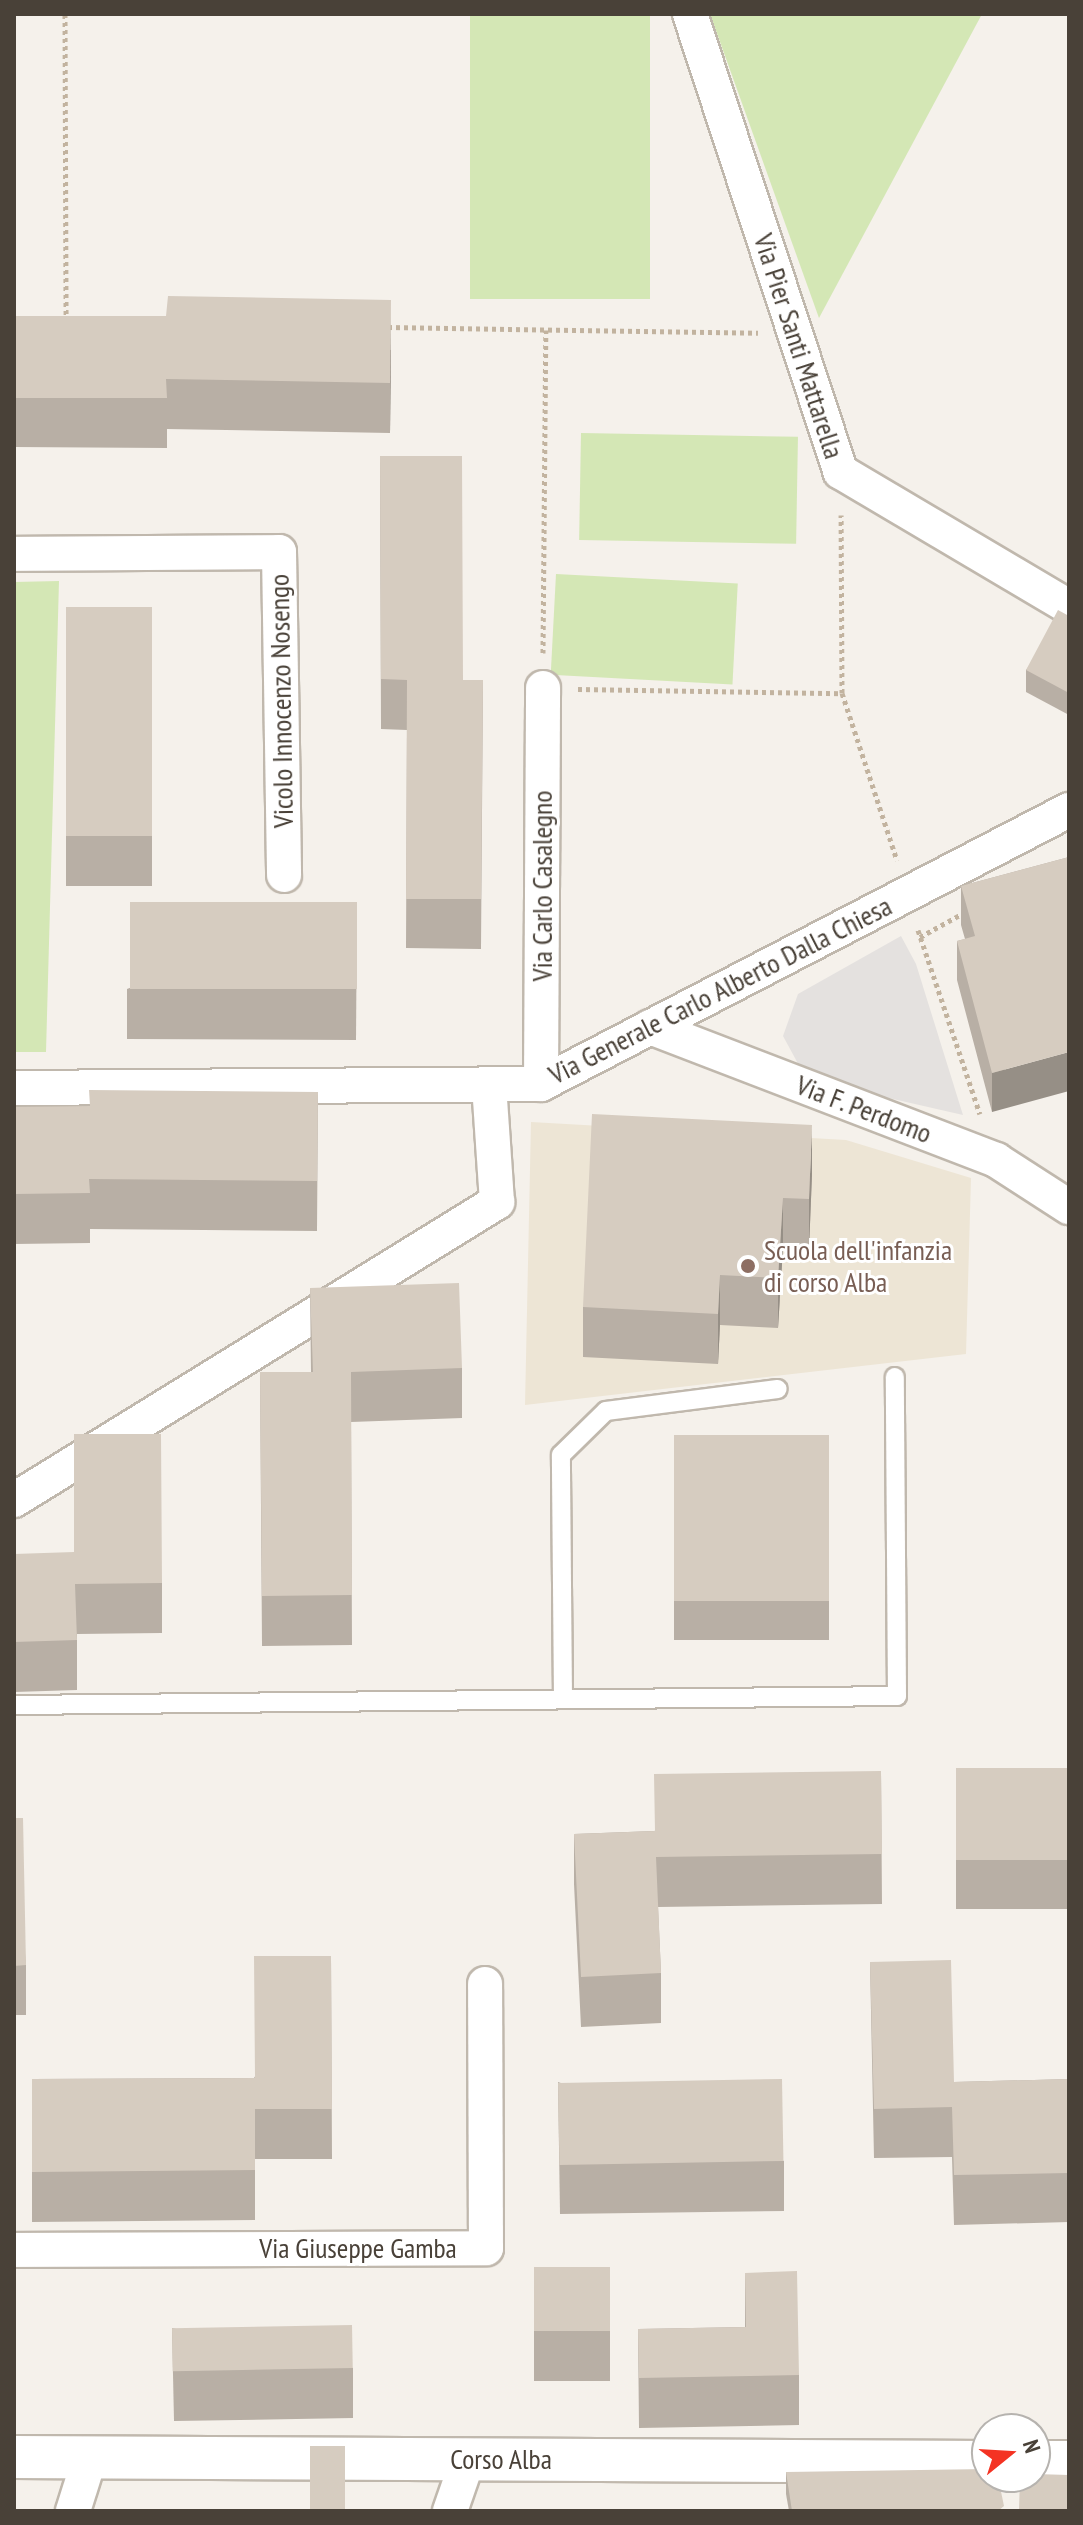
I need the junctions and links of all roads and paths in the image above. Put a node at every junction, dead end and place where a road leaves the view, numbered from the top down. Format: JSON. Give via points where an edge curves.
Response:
{"nodes":[{"id":1,"x":65,"y":14,"type":"edge"},
{"id":2,"x":690,"y":14,"type":"edge"},
{"id":3,"x":53,"y":322,"type":"edge"},
{"id":4,"x":65,"y":323,"type":"junction"},
{"id":5,"x":81,"y":323,"type":"edge"},
{"id":6,"x":376,"y":327,"type":"edge"},
{"id":7,"x":546,"y":330,"type":"junction"},
{"id":8,"x":795,"y":334,"type":"junction"},
{"id":9,"x":841,"y":472,"type":"junction"},
{"id":10,"x":14,"y":554,"type":"edge"},
{"id":11,"x":1069,"y":607,"type":"edge"},
{"id":12,"x":543,"y":688,"type":"junction"},
{"id":13,"x":1069,"y":810,"type":"edge"},
{"id":14,"x":284,"y":875,"type":"dead end"},
{"id":15,"x":980,"y":904,"type":"edge"},
{"id":16,"x":920,"y":937,"type":"dead end"},
{"id":17,"x":650,"y":1027,"type":"junction"},
{"id":18,"x":489,"y":1084,"type":"junction"},
{"id":19,"x":541,"y":1084,"type":"junction"},
{"id":20,"x":14,"y":1088,"type":"edge"},
{"id":21,"x":1069,"y":1207,"type":"edge"},
{"id":22,"x":895,"y":1377,"type":"dead end"},
{"id":23,"x":778,"y":1389,"type":"dead end"},
{"id":24,"x":14,"y":1500,"type":"edge"},
{"id":25,"x":563,"y":1699,"type":"junction"},
{"id":26,"x":14,"y":1705,"type":"edge"},
{"id":27,"x":485,"y":1984,"type":"dead end"},
{"id":28,"x":14,"y":2250,"type":"edge"},
{"id":29,"x":14,"y":2457,"type":"edge"},
{"id":30,"x":90,"y":2457,"type":"junction"},
{"id":31,"x":468,"y":2459,"type":"junction"},
{"id":32,"x":971,"y":2462,"type":"edge"},
{"id":33,"x":73,"y":2511,"type":"edge"},
{"id":34,"x":450,"y":2511,"type":"edge"}],
"edges":[{"from":1,"to":4,"type":"path"},
{"from":2,"to":8,"type":"street","name":"Via Pier Santi Mattarella"},
{"from":3,"to":4,"type":"path"},
{"from":4,"to":5,"type":"path"},
{"from":6,"to":7,"type":"path"},
{"from":7,"to":8,"type":"path"},
{"from":7,"to":12,"type":"path"},
{"from":8,"to":9,"type":"street","name":"Via Pier Santi Mattarella"},
{"from":9,"to":11,"type":"street","name":"Via Pier Santi Mattarella"},
{"from":9,"to":12,"type":"path","via":[[842,693]]},
{"from":10,"to":14,"type":"street","name":"Vicolo Innocenzo Nosengo","via":[[279,552]]},
{"from":12,"to":19,"type":"street","name":"Via Carlo Casalegno"},
{"from":13,"to":17,"type":"street","name":"Via Generale Carlo Alberto Dalla Chiesa"},
{"from":15,"to":16,"type":"path"},
{"from":17,"to":19,"type":"street","name":"Via Generale Carlo Alberto Dalla Chiesa"},
{"from":17,"to":21,"type":"street","name":"Via F. Perdomo","via":[[996,1160]]},
{"from":18,"to":19,"type":"street","name":"Via Generale Carlo Alberto Dalla Chiesa"},
{"from":18,"to":20,"type":"street","name":"Via Generale Carlo Alberto Dalla Chiesa"},
{"from":18,"to":24,"type":"street","via":[[497,1202]]},
{"from":22,"to":25,"type":"lane","via":[[897,1696]]},
{"from":23,"to":25,"type":"lane","via":[[606,1411],[561,1455]]},
{"from":25,"to":26,"type":"lane"},
{"from":27,"to":28,"type":"street","name":"Via Giuseppe Gamba","via":[[486,2248]]},
{"from":29,"to":30,"type":"street","name":"Corso Alba"},
{"from":30,"to":31,"type":"street","name":"Corso Alba"},
{"from":30,"to":33,"type":"street"},
{"from":31,"to":32,"type":"street","name":"Corso Alba"},
{"from":31,"to":34,"type":"street"}]}
